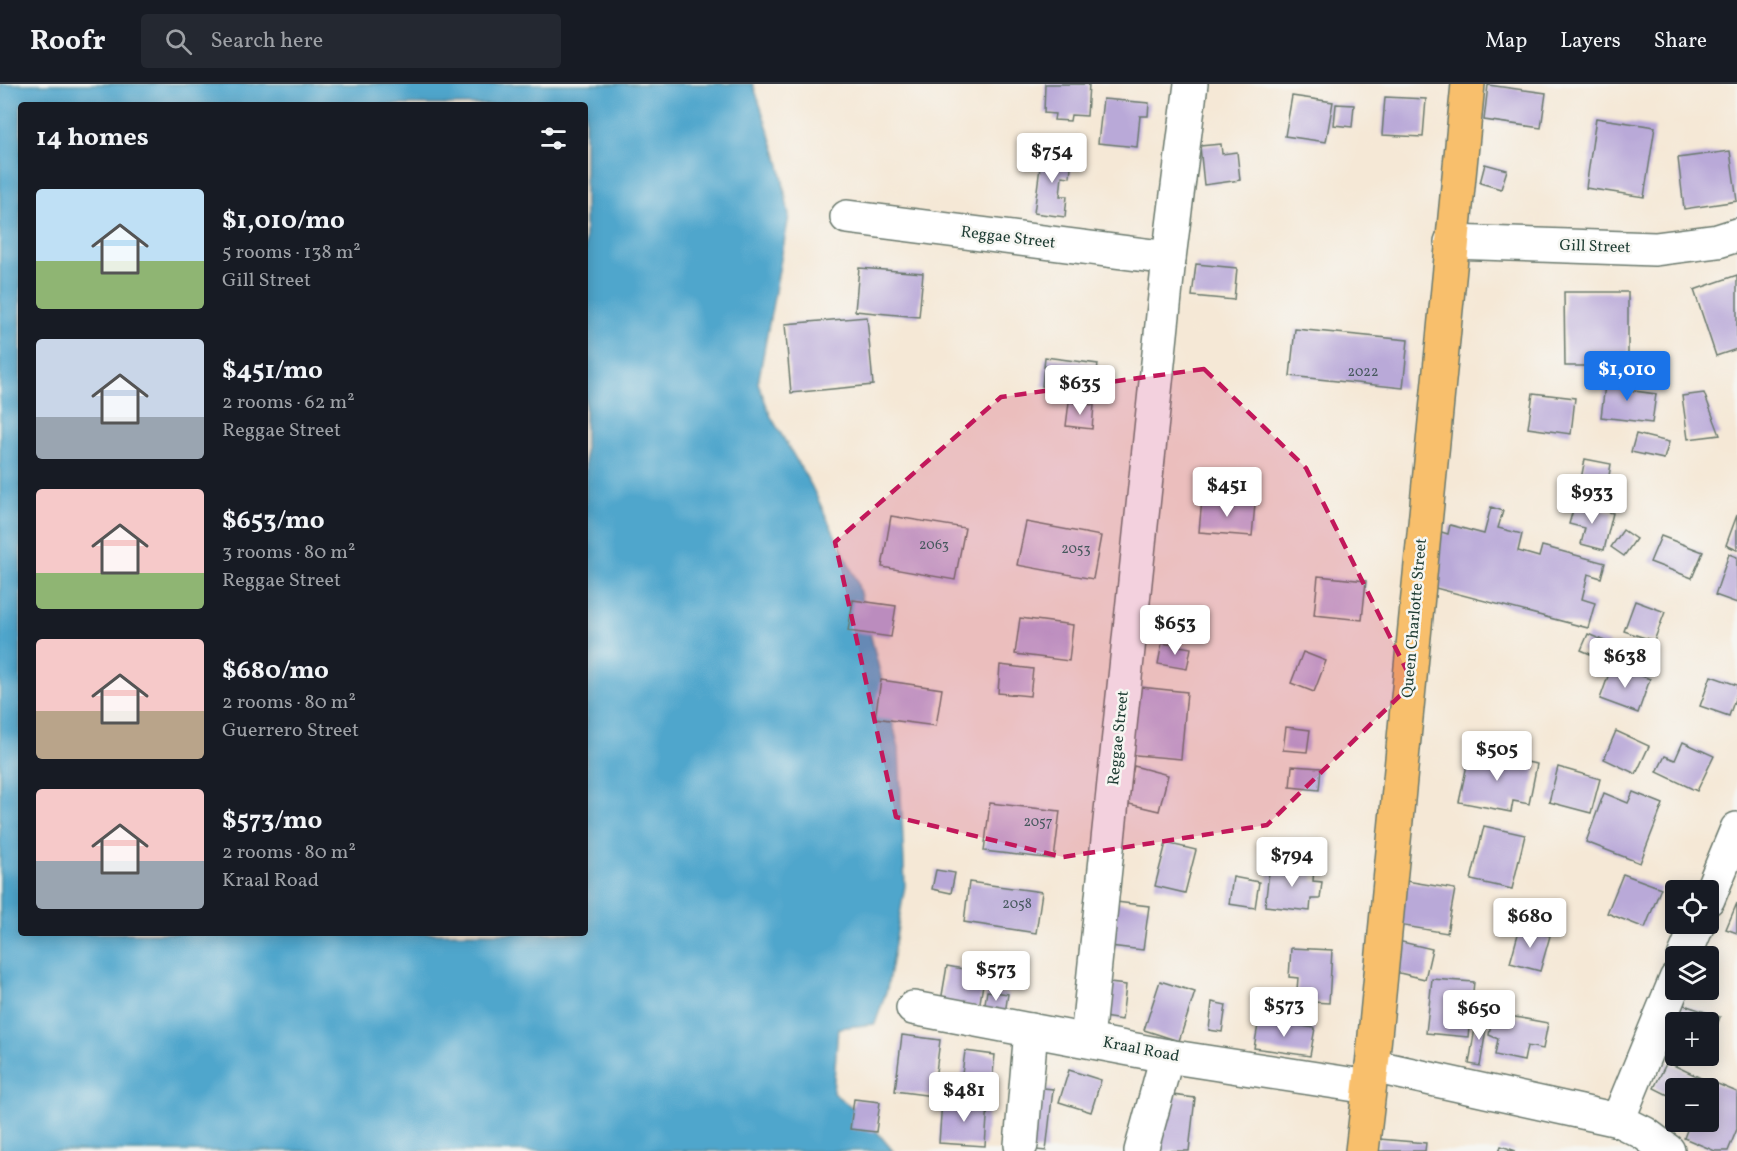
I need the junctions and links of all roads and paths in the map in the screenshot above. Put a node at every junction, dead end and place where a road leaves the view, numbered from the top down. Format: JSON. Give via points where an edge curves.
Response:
{"nodes":[{"id":1,"x":1191,"y":84,"type":"edge"},
{"id":2,"x":1468,"y":84,"type":"edge"},
{"id":3,"x":847,"y":218,"type":"dead end"},
{"id":4,"x":1737,"y":235,"type":"edge"},
{"id":5,"x":1451,"y":242,"type":"junction"},
{"id":6,"x":1169,"y":258,"type":"junction"},
{"id":7,"x":1737,"y":829,"type":"edge"},
{"id":8,"x":1716,"y":880,"type":"edge"},
{"id":9,"x":1667,"y":1000,"type":"edge"},
{"id":10,"x":913,"y":1008,"type":"dead end"},
{"id":11,"x":1031,"y":1030,"type":"junction"},
{"id":12,"x":1087,"y":1040,"type":"junction"},
{"id":13,"x":1167,"y":1056,"type":"junction"},
{"id":14,"x":1370,"y":1076,"type":"junction"},
{"id":15,"x":1618,"y":1120,"type":"junction"},
{"id":16,"x":1021,"y":1145,"type":"dead end"},
{"id":17,"x":1141,"y":1151,"type":"edge"},
{"id":18,"x":1362,"y":1151,"type":"edge"},
{"id":19,"x":1668,"y":1151,"type":"edge"}],
"edges":[{"from":1,"to":6,"type":"street","name":"Reggae Street"},
{"from":2,"to":5,"type":"main road","name":"Queen Charlotte Street"},
{"from":3,"to":6,"type":"street","name":"Reggae Street"},
{"from":4,"to":5,"type":"street","name":"Gill Street","via":[[1655,249]]},
{"from":5,"to":14,"type":"main road","name":"Queen Charlotte Street"},
{"from":6,"to":12,"type":"street","name":"Reggae Street"},
{"from":7,"to":8,"type":"street"},
{"from":9,"to":15,"type":"street"},
{"from":10,"to":11,"type":"street","name":"Kraal Road"},
{"from":11,"to":12,"type":"street","name":"Kraal Road"},
{"from":11,"to":16,"type":"street"},
{"from":12,"to":13,"type":"street","name":"Kraal Road"},
{"from":13,"to":14,"type":"street","name":"Kraal Road"},
{"from":13,"to":17,"type":"street"},
{"from":14,"to":15,"type":"street","name":"Kraal Road"},
{"from":14,"to":18,"type":"main road","name":"Queen Charlotte Street"},
{"from":15,"to":19,"type":"street","name":"Kraal Road"}]}
